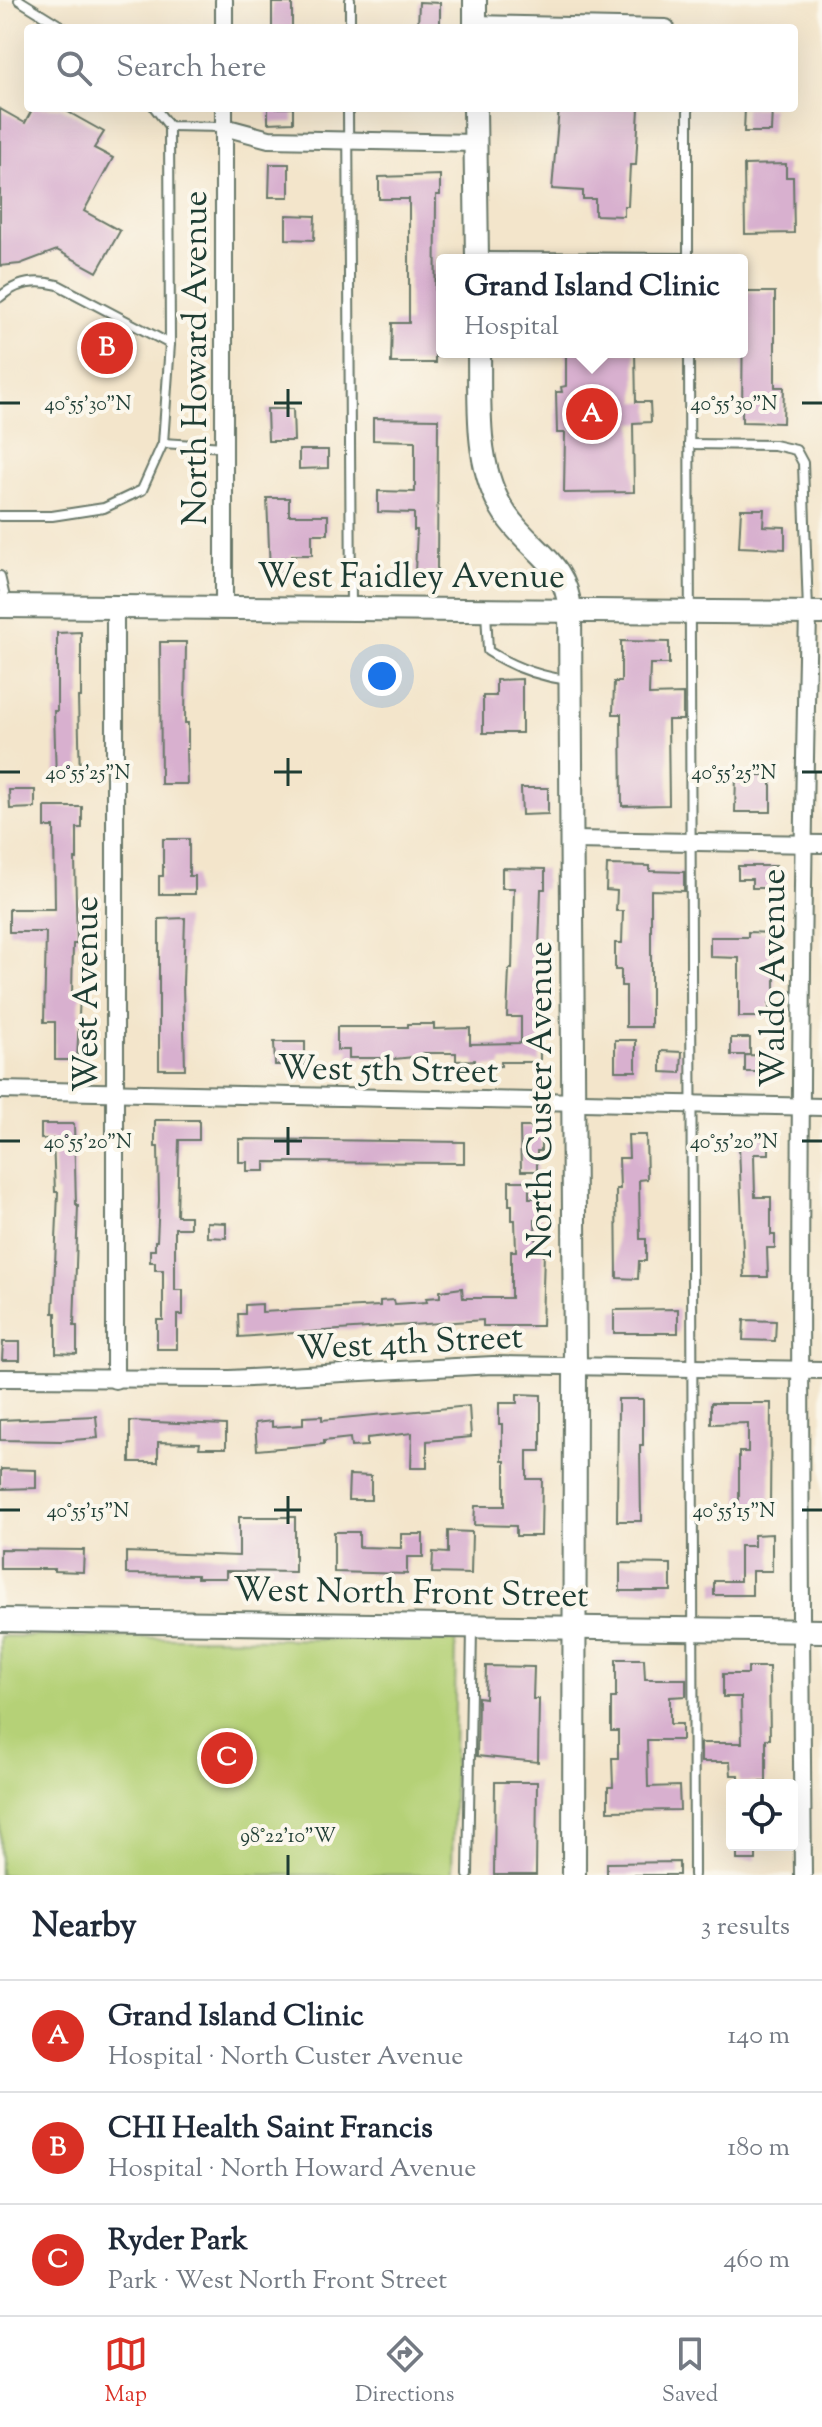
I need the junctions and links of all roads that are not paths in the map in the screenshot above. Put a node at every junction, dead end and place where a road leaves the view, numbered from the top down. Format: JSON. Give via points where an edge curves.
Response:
{"nodes":[{"id":1,"x":19,"y":0,"type":"edge"},
{"id":2,"x":224,"y":0,"type":"edge"},
{"id":3,"x":350,"y":0,"type":"edge"},
{"id":4,"x":475,"y":0,"type":"edge"},
{"id":5,"x":58,"y":24,"type":"edge"},
{"id":6,"x":224,"y":24,"type":"edge"},
{"id":7,"x":350,"y":24,"type":"edge"},
{"id":8,"x":475,"y":24,"type":"edge"},
{"id":9,"x":158,"y":112,"type":"edge"},
{"id":10,"x":224,"y":112,"type":"edge"},
{"id":11,"x":348,"y":112,"type":"edge"},
{"id":12,"x":475,"y":112,"type":"edge"},
{"id":13,"x":688,"y":112,"type":"edge"},
{"id":14,"x":169,"y":126,"type":"junction"},
{"id":15,"x":224,"y":127,"type":"junction"},
{"id":16,"x":347,"y":141,"type":"junction"},
{"id":17,"x":476,"y":143,"type":"junction"},
{"id":18,"x":477,"y":254,"type":"edge"},
{"id":19,"x":688,"y":254,"type":"edge"},
{"id":20,"x":0,"y":297,"type":"edge"},
{"id":21,"x":170,"y":344,"type":"junction"},
{"id":22,"x":479,"y":358,"type":"edge"},
{"id":23,"x":689,"y":358,"type":"edge"},
{"id":24,"x":163,"y":443,"type":"junction"},
{"id":25,"x":689,"y":444,"type":"junction"},
{"id":26,"x":224,"y":447,"type":"junction"},
{"id":27,"x":0,"y":516,"type":"edge"},
{"id":28,"x":0,"y":576,"type":"edge"},
{"id":29,"x":4,"y":606,"type":"edge"},
{"id":30,"x":115,"y":607,"type":"junction"},
{"id":31,"x":224,"y":608,"type":"junction"},
{"id":32,"x":351,"y":609,"type":"junction"},
{"id":33,"x":486,"y":610,"type":"junction"},
{"id":34,"x":570,"y":610,"type":"junction"},
{"id":35,"x":689,"y":612,"type":"junction"},
{"id":36,"x":815,"y":613,"type":"edge"},
{"id":37,"x":570,"y":680,"type":"junction"},
{"id":38,"x":572,"y":840,"type":"junction"},
{"id":39,"x":690,"y":842,"type":"junction"},
{"id":40,"x":802,"y":844,"type":"junction"},
{"id":41,"x":822,"y":844,"type":"edge"},
{"id":42,"x":0,"y":1090,"type":"edge"},
{"id":43,"x":115,"y":1093,"type":"junction"},
{"id":44,"x":572,"y":1101,"type":"junction"},
{"id":45,"x":690,"y":1104,"type":"junction"},
{"id":46,"x":801,"y":1106,"type":"junction"},
{"id":47,"x":822,"y":1107,"type":"edge"},
{"id":48,"x":575,"y":1366,"type":"junction"},
{"id":49,"x":691,"y":1368,"type":"junction"},
{"id":50,"x":799,"y":1370,"type":"junction"},
{"id":51,"x":822,"y":1370,"type":"edge"},
{"id":52,"x":0,"y":1378,"type":"edge"},
{"id":53,"x":115,"y":1380,"type":"junction"},
{"id":54,"x":0,"y":1620,"type":"edge"},
{"id":55,"x":472,"y":1626,"type":"junction"},
{"id":56,"x":573,"y":1628,"type":"junction"},
{"id":57,"x":691,"y":1629,"type":"junction"},
{"id":58,"x":811,"y":1631,"type":"edge"},
{"id":59,"x":468,"y":1875,"type":"edge"},
{"id":60,"x":574,"y":1875,"type":"edge"},
{"id":61,"x":694,"y":1875,"type":"edge"},
{"id":62,"x":803,"y":1875,"type":"edge"}],
"edges":[{"from":1,"to":5,"type":"lane"},
{"from":2,"to":6,"type":"street"},
{"from":3,"to":7,"type":"lane"},
{"from":4,"to":8,"type":"street"},
{"from":9,"to":14,"type":"lane"},
{"from":10,"to":15,"type":"street","name":"North Howard Avenue"},
{"from":11,"to":16,"type":"lane"},
{"from":12,"to":17,"type":"street"},
{"from":13,"to":19,"type":"lane"},
{"from":14,"to":15,"type":"lane"},
{"from":14,"to":21,"type":"lane"},
{"from":15,"to":16,"type":"street","via":[[269,139]]},
{"from":15,"to":26,"type":"street","name":"North Howard Avenue"},
{"from":16,"to":17,"type":"street"},
{"from":16,"to":32,"type":"lane"},
{"from":17,"to":18,"type":"street"},
{"from":20,"to":21,"type":"lane","via":[[23,283],[58,285]]},
{"from":21,"to":24,"type":"lane"},
{"from":22,"to":34,"type":"street","name":"North Custer Avenue","via":[[480,441],[487,474],[505,515],[562,576]]},
{"from":23,"to":25,"type":"lane"},
{"from":24,"to":26,"type":"lane"},
{"from":24,"to":27,"type":"lane","via":[[142,490],[104,508]]},
{"from":25,"to":35,"type":"lane"},
{"from":25,"to":36,"type":"lane","via":[[796,450],[803,463]]},
{"from":26,"to":31,"type":"street","name":"North Howard Avenue"},
{"from":28,"to":29,"type":"lane"},
{"from":29,"to":30,"type":"street","name":"West Faidley Avenue"},
{"from":30,"to":31,"type":"street","name":"West Faidley Avenue"},
{"from":30,"to":43,"type":"street","name":"West Avenue"},
{"from":31,"to":32,"type":"street","name":"West Faidley Avenue"},
{"from":32,"to":33,"type":"street","name":"West Faidley Avenue"},
{"from":33,"to":34,"type":"street","name":"West Faidley Avenue"},
{"from":33,"to":37,"type":"lane","via":[[488,651],[540,676]]},
{"from":34,"to":35,"type":"street","name":"West Faidley Avenue"},
{"from":34,"to":37,"type":"street","name":"North Custer Avenue"},
{"from":35,"to":36,"type":"street","name":"West Faidley Avenue"},
{"from":35,"to":39,"type":"lane"},
{"from":36,"to":40,"type":"street","name":"Waldo Avenue"},
{"from":37,"to":38,"type":"street","name":"North Custer Avenue"},
{"from":38,"to":39,"type":"street"},
{"from":38,"to":44,"type":"street","name":"North Custer Avenue"},
{"from":39,"to":40,"type":"street"},
{"from":39,"to":45,"type":"lane"},
{"from":40,"to":41,"type":"street"},
{"from":40,"to":46,"type":"street","name":"Waldo Avenue"},
{"from":42,"to":43,"type":"street","name":"West 5th Street"},
{"from":43,"to":44,"type":"street","name":"West 5th Street"},
{"from":43,"to":53,"type":"street","name":"West Avenue"},
{"from":44,"to":45,"type":"street","name":"West 5th Street"},
{"from":44,"to":48,"type":"street","name":"North Custer Avenue"},
{"from":45,"to":46,"type":"street","name":"West 5th Street"},
{"from":45,"to":49,"type":"lane"},
{"from":46,"to":47,"type":"street","name":"West 5th Street"},
{"from":46,"to":50,"type":"street","name":"Waldo Avenue"},
{"from":48,"to":49,"type":"street","name":"West 4th Street"},
{"from":48,"to":53,"type":"street","name":"West 4th Street","via":[[452,1365],[261,1378]]},
{"from":48,"to":56,"type":"street","name":"North Custer Avenue"},
{"from":49,"to":50,"type":"street","name":"West 4th Street"},
{"from":49,"to":57,"type":"lane"},
{"from":50,"to":51,"type":"street","name":"West 4th Street"},
{"from":50,"to":58,"type":"street","name":"Waldo Avenue"},
{"from":52,"to":53,"type":"street","name":"West 4th Street"},
{"from":54,"to":55,"type":"street","name":"West North Front Street"},
{"from":55,"to":56,"type":"street","name":"West North Front Street"},
{"from":55,"to":59,"type":"lane"},
{"from":56,"to":57,"type":"street","name":"West North Front Street"},
{"from":56,"to":60,"type":"street","name":"North Custer Avenue"},
{"from":57,"to":58,"type":"street","name":"West North Front Street"},
{"from":57,"to":61,"type":"lane"},
{"from":58,"to":62,"type":"street","name":"Waldo Avenue"}]}
